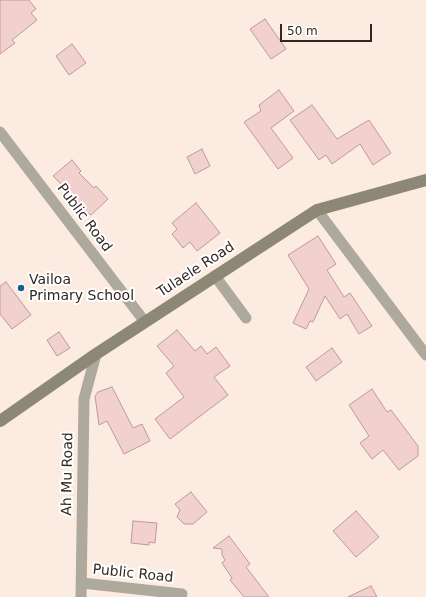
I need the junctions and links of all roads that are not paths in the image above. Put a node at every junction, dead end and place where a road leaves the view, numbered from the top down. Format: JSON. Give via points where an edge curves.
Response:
{"nodes":[{"id":1,"x":0,"y":132,"type":"edge"},
{"id":2,"x":426,"y":180,"type":"edge"},
{"id":3,"x":317,"y":210,"type":"junction"},
{"id":4,"x":215,"y":276,"type":"junction"},
{"id":5,"x":246,"y":318,"type":"dead end"},
{"id":6,"x":145,"y":322,"type":"junction"},
{"id":7,"x":96,"y":354,"type":"junction"},
{"id":8,"x":426,"y":355,"type":"edge"},
{"id":9,"x":0,"y":421,"type":"edge"},
{"id":10,"x":82,"y":583,"type":"junction"},
{"id":11,"x":182,"y":594,"type":"dead end"},
{"id":12,"x":81,"y":597,"type":"edge"}],
"edges":[{"from":1,"to":6,"type":"street","name":"Public Road"},
{"from":2,"to":3,"type":"street","name":"Tulaele Road"},
{"from":3,"to":4,"type":"street","name":"Tulaele Road"},
{"from":3,"to":8,"type":"street"},
{"from":4,"to":5,"type":"street"},
{"from":4,"to":6,"type":"street","name":"Tulaele Road"},
{"from":6,"to":7,"type":"street","name":"Tulaele Road"},
{"from":7,"to":9,"type":"street","name":"Tulaele Road"},
{"from":7,"to":10,"type":"street","name":"Ah Mu Road","via":[[84,399]]},
{"from":10,"to":11,"type":"street","name":"Public Road"},
{"from":10,"to":12,"type":"street","name":"Ah Mu Road"}]}
